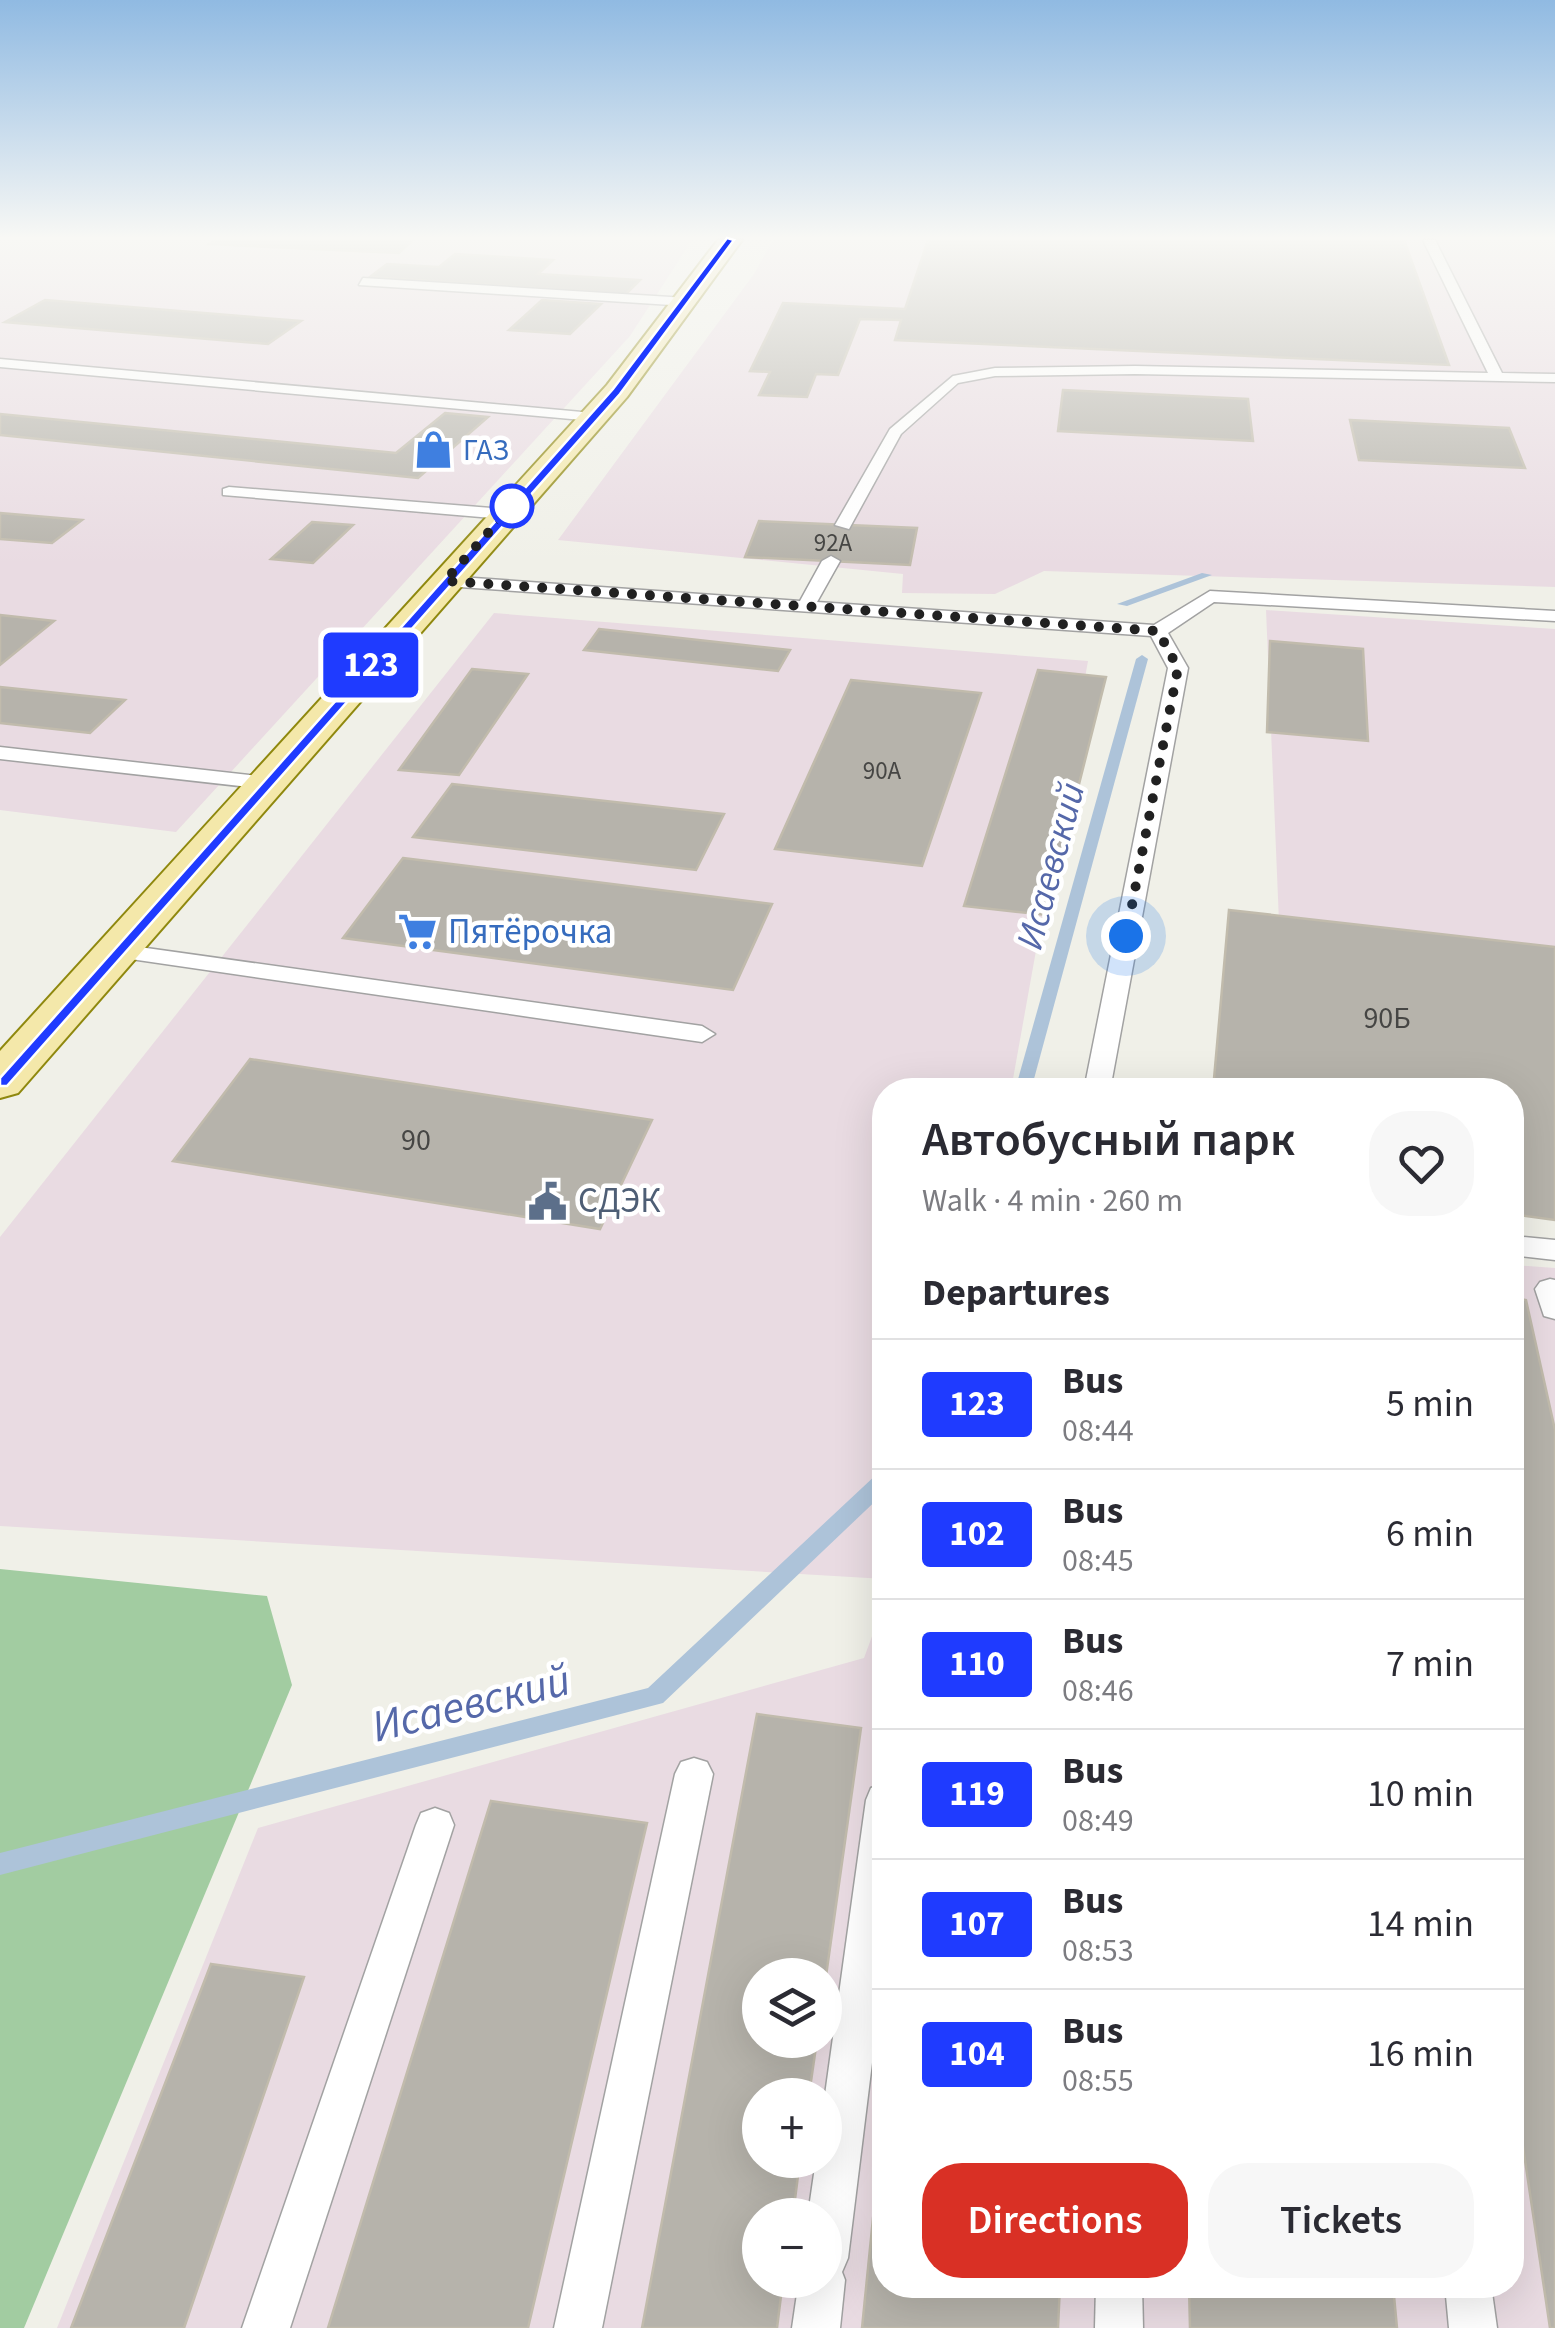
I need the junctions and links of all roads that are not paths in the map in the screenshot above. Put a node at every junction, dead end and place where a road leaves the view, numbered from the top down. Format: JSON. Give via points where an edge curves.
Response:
{"nodes":[{"id":1,"x":649,"y":349,"type":"edge"},
{"id":2,"x":1483,"y":349,"type":"edge"},
{"id":3,"x":0,"y":363,"type":"edge"},
{"id":4,"x":1496,"y":376,"type":"junction"},
{"id":5,"x":1555,"y":378,"type":"edge"},
{"id":6,"x":593,"y":417,"type":"junction"},
{"id":7,"x":230,"y":492,"type":"dead end"},
{"id":8,"x":504,"y":514,"type":"junction"},
{"id":9,"x":843,"y":525,"type":"dead end"},
{"id":10,"x":831,"y":562,"type":"dead end"},
{"id":11,"x":445,"y":581,"type":"junction"},
{"id":12,"x":805,"y":608,"type":"junction"},
{"id":13,"x":1555,"y":616,"type":"edge"},
{"id":14,"x":1158,"y":631,"type":"junction"},
{"id":15,"x":0,"y":754,"type":"edge"},
{"id":16,"x":266,"y":783,"type":"junction"},
{"id":17,"x":118,"y":950,"type":"junction"},
{"id":18,"x":702,"y":1034,"type":"dead end"},
{"id":19,"x":1099,"y":1078,"type":"edge"},
{"id":20,"x":0,"y":1082,"type":"edge"},
{"id":21,"x":1524,"y":1246,"type":"edge"},
{"id":22,"x":1555,"y":1250,"type":"edge"},
{"id":23,"x":694,"y":1774,"type":"dead end"},
{"id":24,"x":435,"y":1825,"type":"dead end"},
{"id":25,"x":872,"y":1899,"type":"edge"},
{"id":26,"x":833,"y":2198,"type":"edge"},
{"id":27,"x":820,"y":2298,"type":"edge"},
{"id":28,"x":1119,"y":2298,"type":"edge"},
{"id":29,"x":1470,"y":2298,"type":"edge"},
{"id":30,"x":266,"y":2328,"type":"edge"},
{"id":31,"x":578,"y":2328,"type":"edge"},
{"id":32,"x":816,"y":2328,"type":"edge"},
{"id":33,"x":1119,"y":2328,"type":"edge"},
{"id":34,"x":1474,"y":2328,"type":"edge"}],
"edges":[{"from":1,"to":6,"type":"main road"},
{"from":2,"to":4,"type":"lane"},
{"from":3,"to":6,"type":"lane"},
{"from":4,"to":5,"type":"lane"},
{"from":4,"to":9,"type":"lane","via":[[1135,370],[995,372],[954,380],[895,432]]},
{"from":6,"to":8,"type":"main road"},
{"from":7,"to":8,"type":"lane"},
{"from":8,"to":11,"type":"main road"},
{"from":10,"to":12,"type":"lane"},
{"from":11,"to":12,"type":"lane"},
{"from":11,"to":16,"type":"main road"},
{"from":12,"to":14,"type":"lane"},
{"from":13,"to":14,"type":"lane","via":[[1210,596]]},
{"from":14,"to":19,"type":"lane","via":[[1178,668]]},
{"from":15,"to":16,"type":"lane"},
{"from":16,"to":17,"type":"main road"},
{"from":17,"to":18,"type":"lane"},
{"from":17,"to":20,"type":"main road"},
{"from":21,"to":22,"type":"lane"},
{"from":23,"to":31,"type":"lane"},
{"from":24,"to":30,"type":"lane"},
{"from":25,"to":26,"type":"lane"},
{"from":27,"to":32,"type":"lane"},
{"from":28,"to":33,"type":"lane"},
{"from":29,"to":34,"type":"lane"}]}
